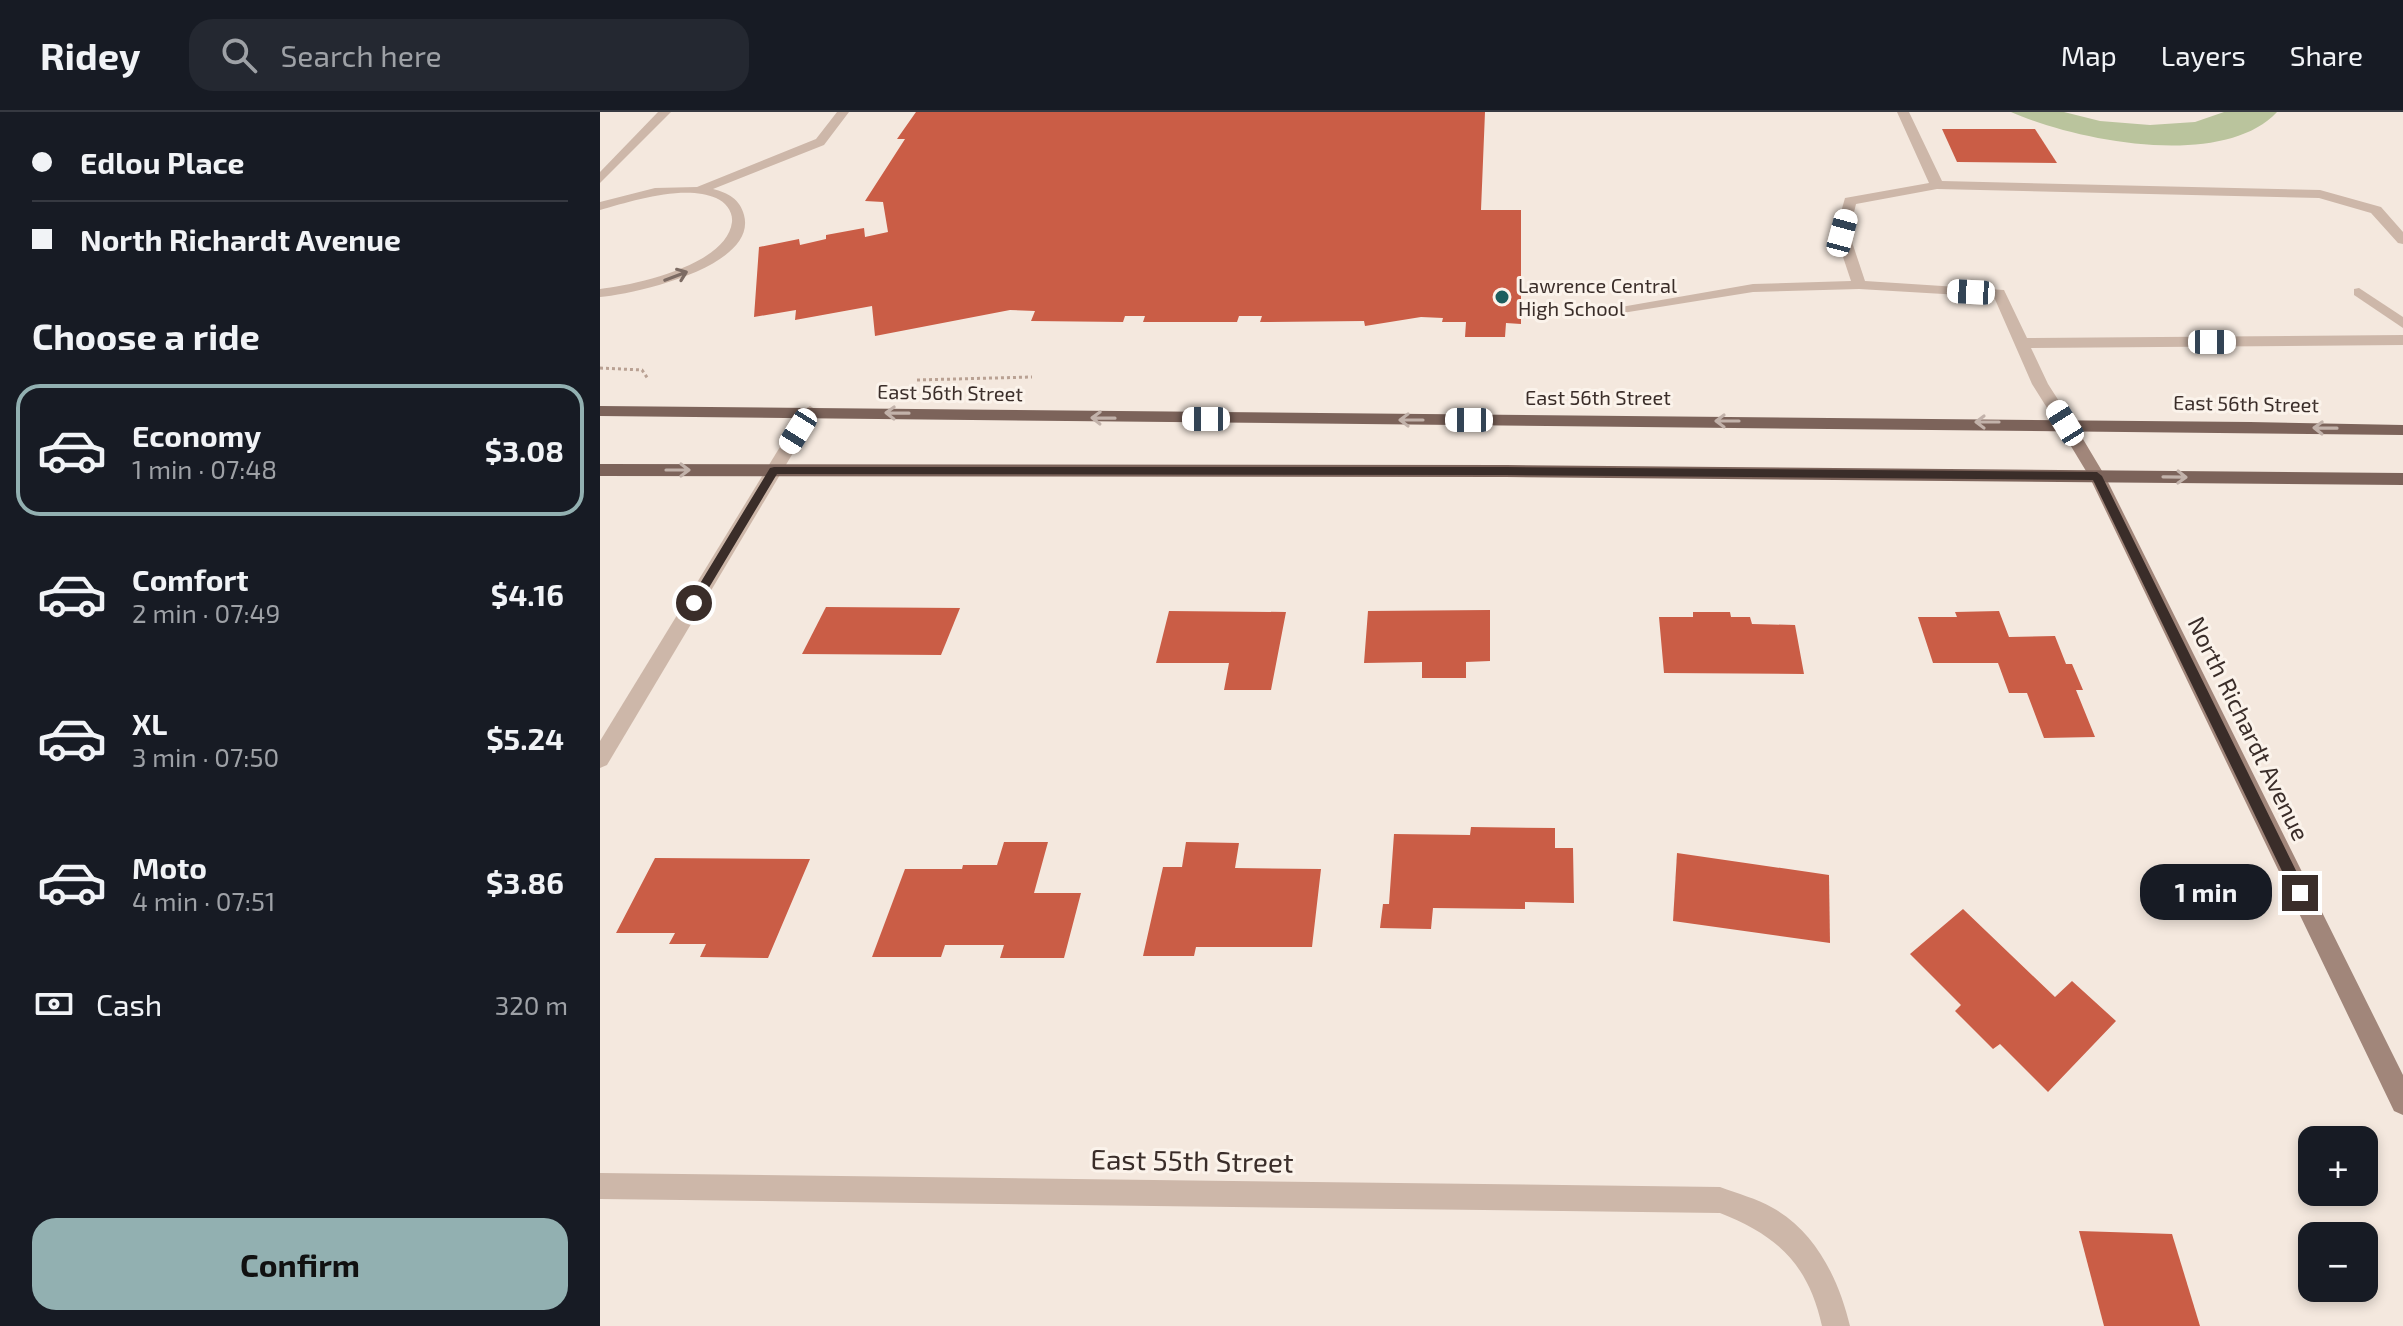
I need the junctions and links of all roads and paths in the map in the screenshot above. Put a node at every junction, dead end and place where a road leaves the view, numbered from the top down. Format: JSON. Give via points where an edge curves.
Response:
{"nodes":[{"id":1,"x":665,"y":112,"type":"edge"},
{"id":2,"x":843,"y":112,"type":"edge"},
{"id":3,"x":1903,"y":112,"type":"edge"},
{"id":4,"x":600,"y":179,"type":"edge"},
{"id":5,"x":1937,"y":185,"type":"junction"},
{"id":6,"x":700,"y":190,"type":"junction"},
{"id":7,"x":604,"y":203,"type":"edge"},
{"id":8,"x":2403,"y":240,"type":"edge"},
{"id":9,"x":1859,"y":285,"type":"junction"},
{"id":10,"x":2359,"y":292,"type":"dead end"},
{"id":11,"x":600,"y":293,"type":"edge"},
{"id":12,"x":1621,"y":311,"type":"dead end"},
{"id":13,"x":2403,"y":324,"type":"edge"},
{"id":14,"x":2403,"y":340,"type":"edge"},
{"id":15,"x":2022,"y":343,"type":"junction"},
{"id":16,"x":600,"y":368,"type":"edge"},
{"id":17,"x":1032,"y":377,"type":"dead end"},
{"id":18,"x":910,"y":380,"type":"dead end"},
{"id":19,"x":660,"y":381,"type":"dead end"},
{"id":20,"x":600,"y":411,"type":"edge"},
{"id":21,"x":810,"y":411,"type":"junction"},
{"id":22,"x":2065,"y":423,"type":"junction"},
{"id":23,"x":2403,"y":430,"type":"edge"},
{"id":24,"x":600,"y":470,"type":"edge"},
{"id":25,"x":774,"y":471,"type":"junction"},
{"id":26,"x":2097,"y":476,"type":"junction"},
{"id":27,"x":2403,"y":479,"type":"edge"},
{"id":28,"x":600,"y":759,"type":"edge"},
{"id":29,"x":2403,"y":1102,"type":"edge"},
{"id":30,"x":600,"y":1186,"type":"edge"},
{"id":31,"x":1836,"y":1326,"type":"edge"}],
"edges":[{"from":1,"to":4,"type":"street"},
{"from":2,"to":6,"type":"street","via":[[820,142]]},
{"from":3,"to":5,"type":"street"},
{"from":5,"to":8,"type":"street","via":[[2320,194],[2376,210]]},
{"from":5,"to":9,"type":"street","via":[[1850,201],[1842,233]]},
{"from":6,"to":7,"type":"street"},
{"from":11,"to":6,"type":"street","one_way":true,"via":[[685,273],[732,239],[740,222],[736,207]]},
{"from":9,"to":12,"type":"street","via":[[1753,288]]},
{"from":9,"to":15,"type":"street","via":[[1999,293]]},
{"from":10,"to":13,"type":"street"},
{"from":14,"to":15,"type":"street"},
{"from":15,"to":22,"type":"street"},
{"from":16,"to":19,"type":"path","via":[[642,370],[645,378]]},
{"from":17,"to":18,"type":"path"},
{"from":20,"to":21,"type":"main road","name":"East 56th Street"},
{"from":22,"to":21,"type":"main road","name":"East 56th Street","one_way":true,"via":[[1181,419]]},
{"from":21,"to":25,"type":"street"},
{"from":23,"to":22,"type":"main road","name":"East 56th Street","one_way":true},
{"from":22,"to":26,"type":"street","name":"North Richardt Avenue"},
{"from":24,"to":25,"type":"main road","one_way":true},
{"from":25,"to":26,"type":"main road"},
{"from":25,"to":28,"type":"street"},
{"from":26,"to":27,"type":"main road","one_way":true},
{"from":26,"to":29,"type":"street","name":"North Richardt Avenue"},
{"from":30,"to":31,"type":"street","name":"East 55th Street","via":[[1720,1200],[1777,1227],[1810,1263],[1830,1299]]}]}
